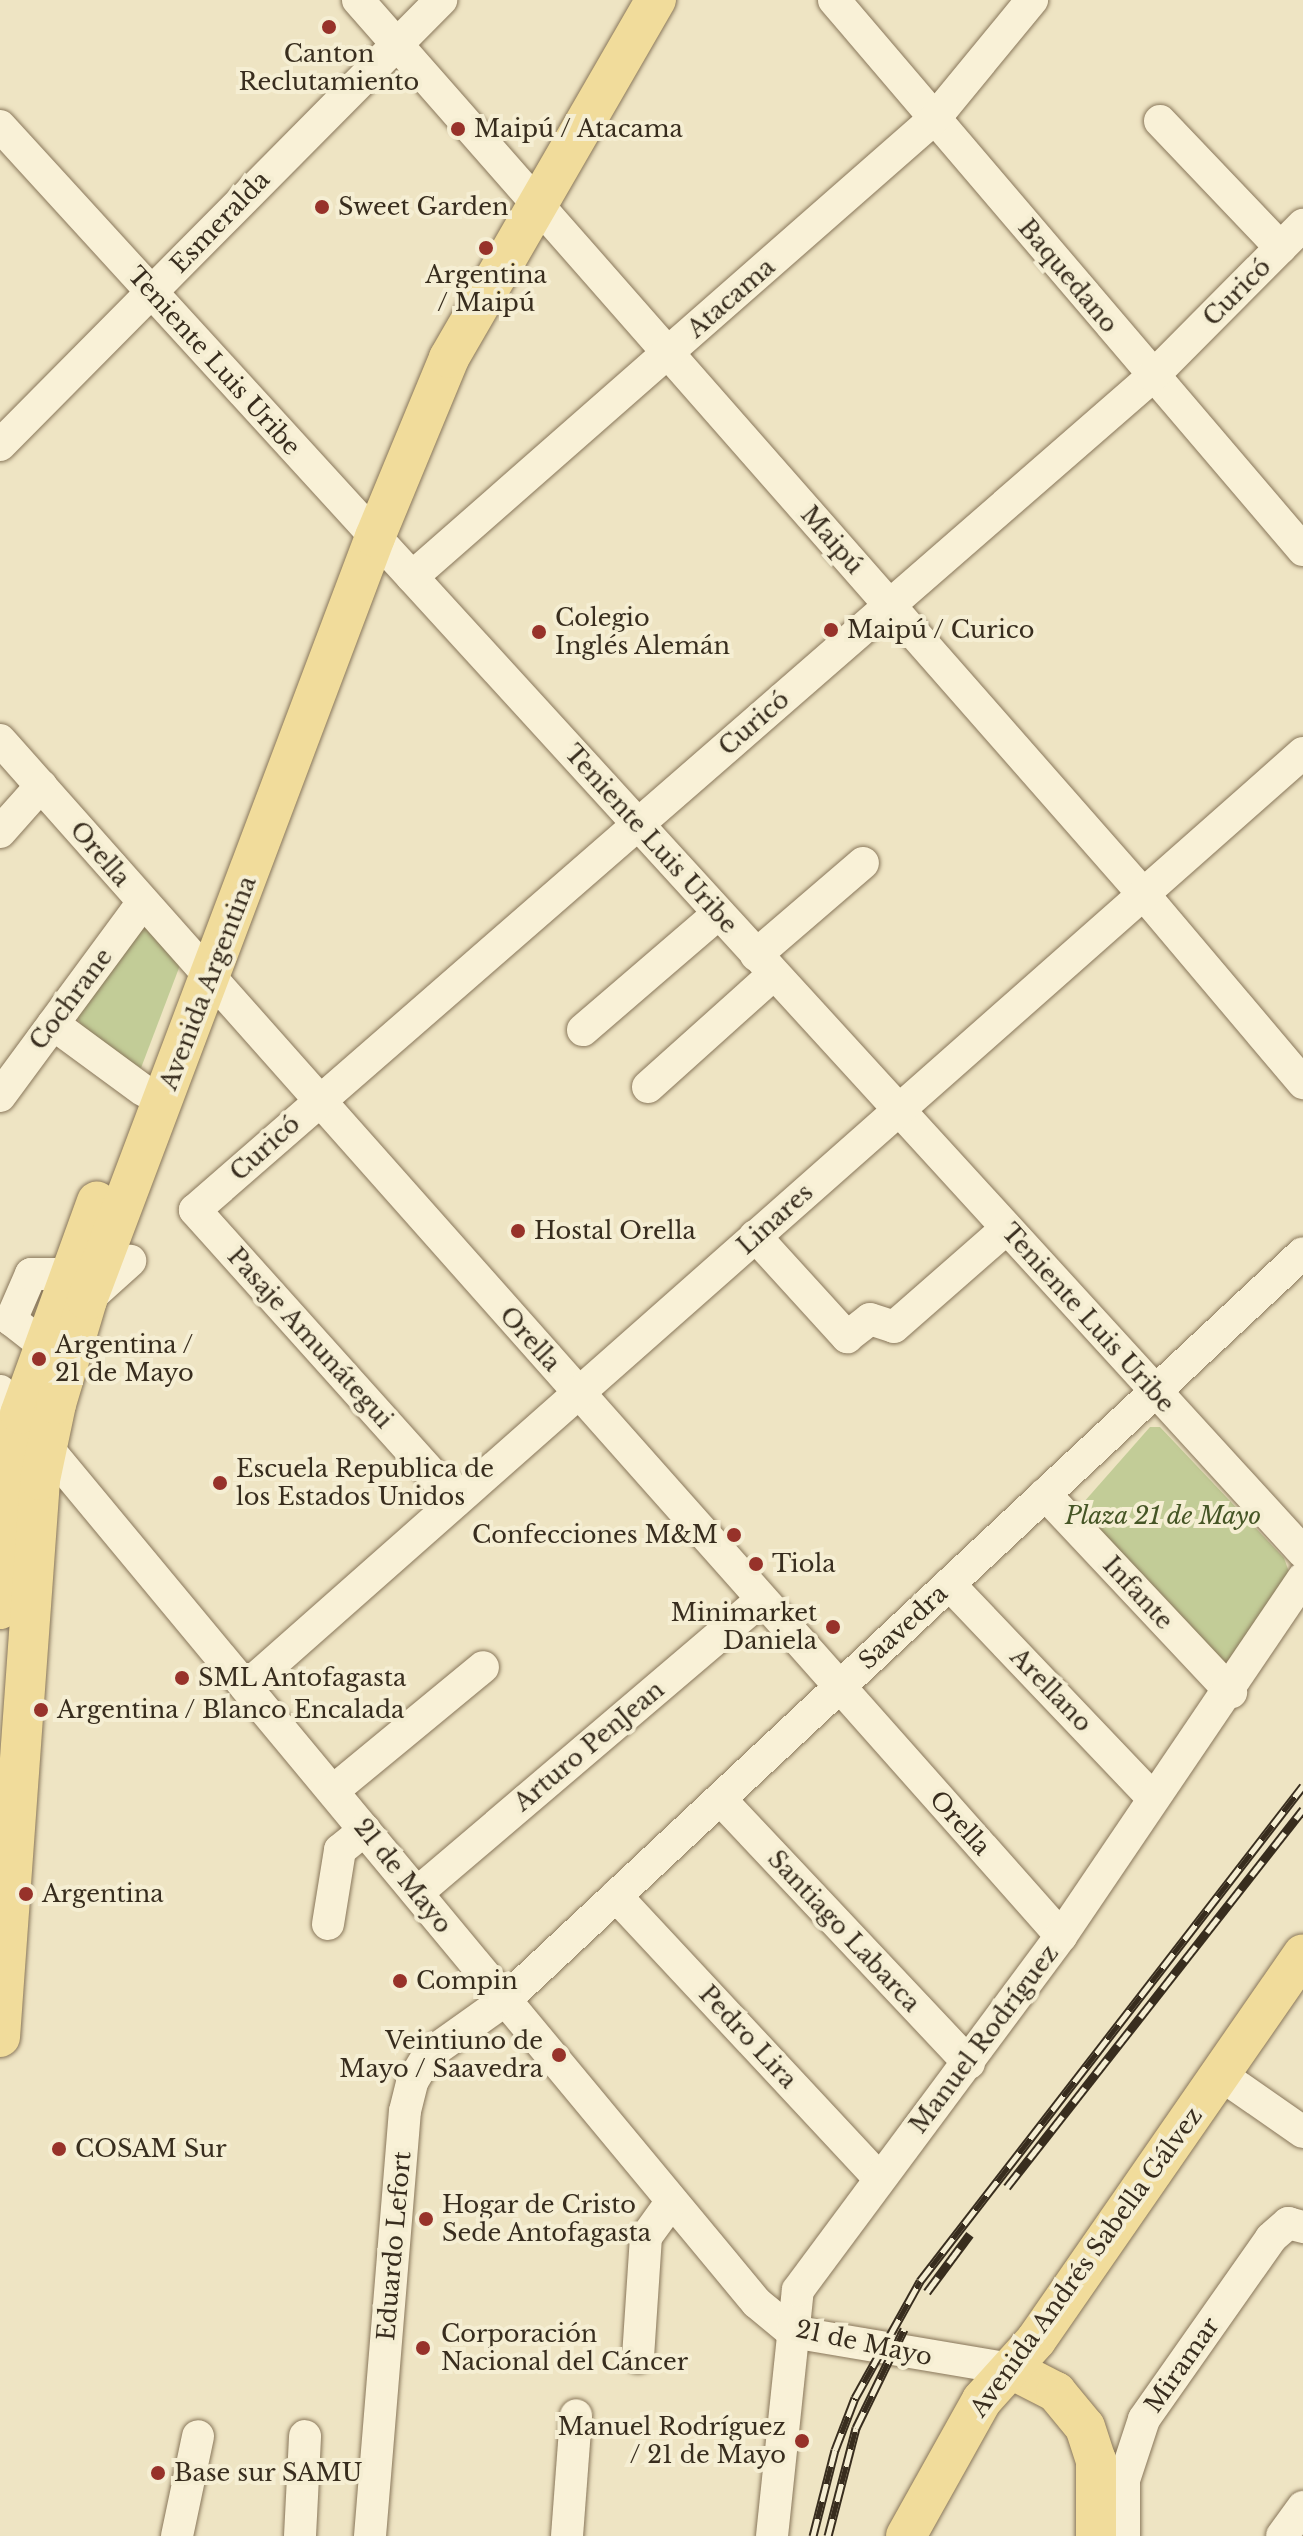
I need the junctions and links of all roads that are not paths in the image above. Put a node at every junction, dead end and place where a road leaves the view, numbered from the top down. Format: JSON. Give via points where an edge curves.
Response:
{"nodes":[{"id":1,"x":358,"y":0,"type":"edge"},
{"id":2,"x":441,"y":0,"type":"edge"},
{"id":3,"x":626,"y":0,"type":"edge"},
{"id":4,"x":656,"y":0,"type":"edge"},
{"id":5,"x":834,"y":0,"type":"edge"},
{"id":6,"x":1032,"y":0,"type":"edge"},
{"id":7,"x":396,"y":43,"type":"junction"},
{"id":8,"x":935,"y":118,"type":"junction"},
{"id":9,"x":1160,"y":121,"type":"dead end"},
{"id":10,"x":0,"y":126,"type":"edge"},
{"id":11,"x":527,"y":193,"type":"junction"},
{"id":12,"x":1292,"y":236,"type":"edge"},
{"id":13,"x":151,"y":291,"type":"junction"},
{"id":14,"x":668,"y":354,"type":"junction"},
{"id":15,"x":1153,"y":376,"type":"junction"},
{"id":16,"x":0,"y":445,"type":"edge"},
{"id":17,"x":365,"y":526,"type":"junction"},
{"id":18,"x":1303,"y":550,"type":"edge"},
{"id":19,"x":412,"y":577,"type":"junction"},
{"id":20,"x":889,"y":605,"type":"junction"},
{"id":21,"x":0,"y":740,"type":"edge"},
{"id":22,"x":1303,"y":753,"type":"edge"},
{"id":23,"x":41,"y":786,"type":"junction"},
{"id":24,"x":637,"y":824,"type":"junction"},
{"id":25,"x":0,"y":832,"type":"edge"},
{"id":26,"x":863,"y":863,"type":"dead end"},
{"id":27,"x":1143,"y":893,"type":"junction"},
{"id":28,"x":143,"y":902,"type":"junction"},
{"id":29,"x":719,"y":913,"type":"junction"},
{"id":30,"x":765,"y":964,"type":"junction"},
{"id":31,"x":202,"y":969,"type":"junction"},
{"id":32,"x":53,"y":1024,"type":"junction"},
{"id":33,"x":583,"y":1030,"type":"dead end"},
{"id":34,"x":1303,"y":1083,"type":"edge"},
{"id":35,"x":648,"y":1087,"type":"dead end"},
{"id":36,"x":143,"y":1090,"type":"junction"},
{"id":37,"x":0,"y":1096,"type":"edge"},
{"id":38,"x":318,"y":1101,"type":"junction"},
{"id":39,"x":898,"y":1110,"type":"junction"},
{"id":40,"x":195,"y":1210,"type":"joint"},
{"id":41,"x":1006,"y":1229,"type":"junction"},
{"id":42,"x":755,"y":1236,"type":"junction"},
{"id":43,"x":1303,"y":1253,"type":"edge"},
{"id":44,"x":130,"y":1261,"type":"dead end"},
{"id":45,"x":77,"y":1287,"type":"junction"},
{"id":46,"x":42,"y":1344,"type":"junction"},
{"id":47,"x":1155,"y":1392,"type":"junction"},
{"id":48,"x":578,"y":1393,"type":"junction"},
{"id":49,"x":10,"y":1402,"type":"edge"},
{"id":50,"x":47,"y":1443,"type":"junction"},
{"id":51,"x":1045,"y":1494,"type":"junction"},
{"id":52,"x":456,"y":1501,"type":"junction"},
{"id":53,"x":1303,"y":1552,"type":"edge"},
{"id":54,"x":1303,"y":1578,"type":"edge"},
{"id":55,"x":949,"y":1584,"type":"junction"},
{"id":56,"x":761,"y":1600,"type":"junction"},
{"id":57,"x":0,"y":1609,"type":"edge"},
{"id":58,"x":483,"y":1667,"type":"dead end"},
{"id":59,"x":247,"y":1686,"type":"junction"},
{"id":60,"x":839,"y":1687,"type":"junction"},
{"id":61,"x":1231,"y":1692,"type":"junction"},
{"id":62,"x":334,"y":1790,"type":"junction"},
{"id":63,"x":1152,"y":1797,"type":"junction"},
{"id":64,"x":720,"y":1799,"type":"junction"},
{"id":65,"x":365,"y":1830,"type":"junction"},
{"id":66,"x":417,"y":1893,"type":"junction"},
{"id":67,"x":616,"y":1896,"type":"junction"},
{"id":68,"x":328,"y":1924,"type":"dead end"},
{"id":69,"x":1061,"y":1936,"type":"junction"},
{"id":70,"x":1303,"y":1955,"type":"edge"},
{"id":71,"x":504,"y":2001,"type":"junction"},
{"id":72,"x":1,"y":2017,"type":"edge"},
{"id":73,"x":969,"y":2063,"type":"junction"},
{"id":74,"x":1221,"y":2075,"type":"junction"},
{"id":75,"x":1303,"y":2132,"type":"edge"},
{"id":76,"x":879,"y":2178,"type":"junction"},
{"id":77,"x":672,"y":2201,"type":"junction"},
{"id":78,"x":1299,"y":2225,"type":"edge"},
{"id":79,"x":792,"y":2332,"type":"junction"},
{"id":80,"x":638,"y":2357,"type":"dead end"},
{"id":81,"x":1011,"y":2369,"type":"junction"},
{"id":82,"x":576,"y":2415,"type":"dead end"},
{"id":83,"x":198,"y":2436,"type":"dead end"},
{"id":84,"x":305,"y":2436,"type":"dead end"},
{"id":85,"x":1303,"y":2507,"type":"edge"},
{"id":86,"x":177,"y":2536,"type":"edge"},
{"id":87,"x":300,"y":2536,"type":"edge"},
{"id":88,"x":370,"y":2536,"type":"edge"},
{"id":89,"x":567,"y":2536,"type":"edge"},
{"id":90,"x":772,"y":2536,"type":"edge"},
{"id":91,"x":906,"y":2536,"type":"edge"},
{"id":92,"x":1096,"y":2536,"type":"edge"},
{"id":93,"x":1124,"y":2536,"type":"edge"},
{"id":94,"x":1282,"y":2536,"type":"edge"}],
"edges":[{"from":1,"to":7,"type":"street","name":"Maipú"},
{"from":2,"to":7,"type":"street","name":"Esmeralda"},
{"from":3,"to":11,"type":"main road","name":"Avenida Argentina"},
{"from":4,"to":11,"type":"main road","name":"Avenida Argentina"},
{"from":5,"to":8,"type":"street","name":"Baquedano"},
{"from":6,"to":8,"type":"street","name":"Atacama"},
{"from":7,"to":11,"type":"street","name":"Maipú"},
{"from":7,"to":13,"type":"street","name":"Esmeralda"},
{"from":8,"to":14,"type":"street","name":"Atacama"},
{"from":8,"to":15,"type":"street","name":"Baquedano"},
{"from":9,"to":12,"type":"street"},
{"from":10,"to":13,"type":"street","name":"Teniente Luis Uribe"},
{"from":11,"to":14,"type":"street","name":"Maipú"},
{"from":11,"to":17,"type":"main road","name":"Avenida Argentina","via":[[424,349]]},
{"from":12,"to":15,"type":"street","name":"Curicó"},
{"from":13,"to":16,"type":"street","name":"Esmeralda"},
{"from":13,"to":17,"type":"street","name":"Teniente Luis Uribe"},
{"from":14,"to":19,"type":"street","name":"Atacama"},
{"from":14,"to":20,"type":"street","name":"Maipú"},
{"from":15,"to":18,"type":"street","name":"Baquedano"},
{"from":15,"to":20,"type":"street","name":"Curicó"},
{"from":17,"to":19,"type":"street","name":"Teniente Luis Uribe"},
{"from":17,"to":31,"type":"main road","name":"Avenida Argentina"},
{"from":19,"to":24,"type":"street","name":"Teniente Luis Uribe"},
{"from":20,"to":24,"type":"street","name":"Curicó"},
{"from":20,"to":27,"type":"street","name":"Maipú"},
{"from":21,"to":23,"type":"street","name":"Orella"},
{"from":22,"to":27,"type":"street","name":"Linares"},
{"from":23,"to":25,"type":"street"},
{"from":23,"to":28,"type":"street","name":"Orella"},
{"from":24,"to":29,"type":"street","name":"Teniente Luis Uribe"},
{"from":24,"to":38,"type":"street","name":"Curicó"},
{"from":26,"to":30,"type":"street"},
{"from":27,"to":34,"type":"street","name":"Maipú"},
{"from":27,"to":39,"type":"street","name":"Linares"},
{"from":28,"to":31,"type":"street","name":"Orella"},
{"from":28,"to":32,"type":"street","name":"Cochrane"},
{"from":29,"to":30,"type":"street","name":"Teniente Luis Uribe"},
{"from":29,"to":33,"type":"street"},
{"from":30,"to":35,"type":"street"},
{"from":30,"to":39,"type":"street","name":"Teniente Luis Uribe"},
{"from":31,"to":36,"type":"main road","name":"Avenida Argentina"},
{"from":31,"to":38,"type":"street","name":"Orella"},
{"from":31,"to":45,"type":"main road","name":"Avenida Argentina"},
{"from":32,"to":36,"type":"street"},
{"from":32,"to":37,"type":"street","name":"Cochrane"},
{"from":36,"to":45,"type":"main road","name":"Avenida Argentina"},
{"from":38,"to":40,"type":"street","name":"Curicó"},
{"from":38,"to":48,"type":"street","name":"Orella"},
{"from":39,"to":41,"type":"street","name":"Teniente Luis Uribe"},
{"from":39,"to":42,"type":"street","name":"Linares"},
{"from":40,"to":52,"type":"street","name":"Pasaje Amunátegui"},
{"from":41,"to":42,"type":"street","via":[[894,1327],[870,1319],[847,1337]]},
{"from":41,"to":47,"type":"street","name":"Teniente Luis Uribe"},
{"from":42,"to":48,"type":"street","name":"Linares"},
{"from":43,"to":47,"type":"street","name":"Saavedra"},
{"from":44,"to":45,"type":"street"},
{"from":45,"to":46,"type":"main road","name":"Avenida Argentina"},
{"from":45,"to":46,"type":"street","via":[[31,1274],[11,1320]]},
{"from":45,"to":50,"type":"main road","name":"Avenida Argentina"},
{"from":46,"to":49,"type":"main road","name":"Avenida Argentina"},
{"from":47,"to":51,"type":"street","name":"Saavedra"},
{"from":47,"to":53,"type":"street","name":"Teniente Luis Uribe"},
{"from":48,"to":52,"type":"street","name":"Linares"},
{"from":48,"to":56,"type":"street","name":"Orella"},
{"from":49,"to":50,"type":"street","name":"21 de Mayo"},
{"from":49,"to":57,"type":"main road","name":"Avenida Argentina"},
{"from":50,"to":59,"type":"street","name":"21 de Mayo"},
{"from":50,"to":72,"type":"main road","name":"Avenida Argentina","via":[[26,1633]]},
{"from":51,"to":55,"type":"street","name":"Saavedra"},
{"from":51,"to":61,"type":"street","name":"Infante"},
{"from":52,"to":59,"type":"street","name":"Linares"},
{"from":54,"to":61,"type":"street","name":"Manuel Rodríguez"},
{"from":55,"to":60,"type":"street","name":"Saavedra"},
{"from":55,"to":63,"type":"street","name":"Arellano"},
{"from":56,"to":60,"type":"street","name":"Orella"},
{"from":56,"to":66,"type":"street","name":"Arturo PenJean"},
{"from":58,"to":62,"type":"street"},
{"from":59,"to":62,"type":"street","name":"21 de Mayo"},
{"from":60,"to":64,"type":"street","name":"Saavedra"},
{"from":60,"to":69,"type":"street","name":"Orella"},
{"from":61,"to":63,"type":"street","name":"Manuel Rodríguez"},
{"from":62,"to":65,"type":"street","name":"21 de Mayo"},
{"from":63,"to":69,"type":"street","name":"Manuel Rodríguez"},
{"from":64,"to":67,"type":"street","name":"Saavedra"},
{"from":64,"to":73,"type":"street","name":"Santiago Labarca"},
{"from":65,"to":66,"type":"street","name":"21 de Mayo"},
{"from":65,"to":68,"type":"street","via":[[340,1850]]},
{"from":66,"to":71,"type":"street","name":"21 de Mayo"},
{"from":67,"to":71,"type":"street","name":"Saavedra"},
{"from":67,"to":76,"type":"street","name":"Pedro Lira"},
{"from":69,"to":73,"type":"street","name":"Manuel Rodríguez"},
{"from":70,"to":74,"type":"main road","name":"Avenida Andrés Sabella Gálvez"},
{"from":71,"to":77,"type":"street","name":"21 de Mayo"},
{"from":71,"to":88,"type":"street","name":"Eduardo Lefort","via":[[428,2055],[408,2096]]},
{"from":73,"to":76,"type":"street","name":"Manuel Rodríguez"},
{"from":74,"to":75,"type":"street"},
{"from":74,"to":81,"type":"main road","name":"Avenida Andrés Sabella Gálvez"},
{"from":76,"to":79,"type":"street","name":"Manuel Rodríguez","via":[[798,2290]]},
{"from":77,"to":79,"type":"street","name":"21 de Mayo","via":[[757,2303]]},
{"from":77,"to":80,"type":"street","via":[[646,2237]]},
{"from":78,"to":93,"type":"street","name":"Miramar","via":[[1271,2238],[1144,2419],[1124,2480]]},
{"from":79,"to":81,"type":"street","name":"21 de Mayo"},
{"from":79,"to":90,"type":"street","name":"Manuel Rodríguez"},
{"from":81,"to":91,"type":"main road","name":"Avenida Andrés Sabella Gálvez","via":[[982,2400]]},
{"from":81,"to":92,"type":"main road","via":[[1056,2392],[1085,2427],[1096,2460]]},
{"from":82,"to":89,"type":"street"},
{"from":83,"to":86,"type":"street"},
{"from":84,"to":87,"type":"street"},
{"from":85,"to":94,"type":"street"}]}
